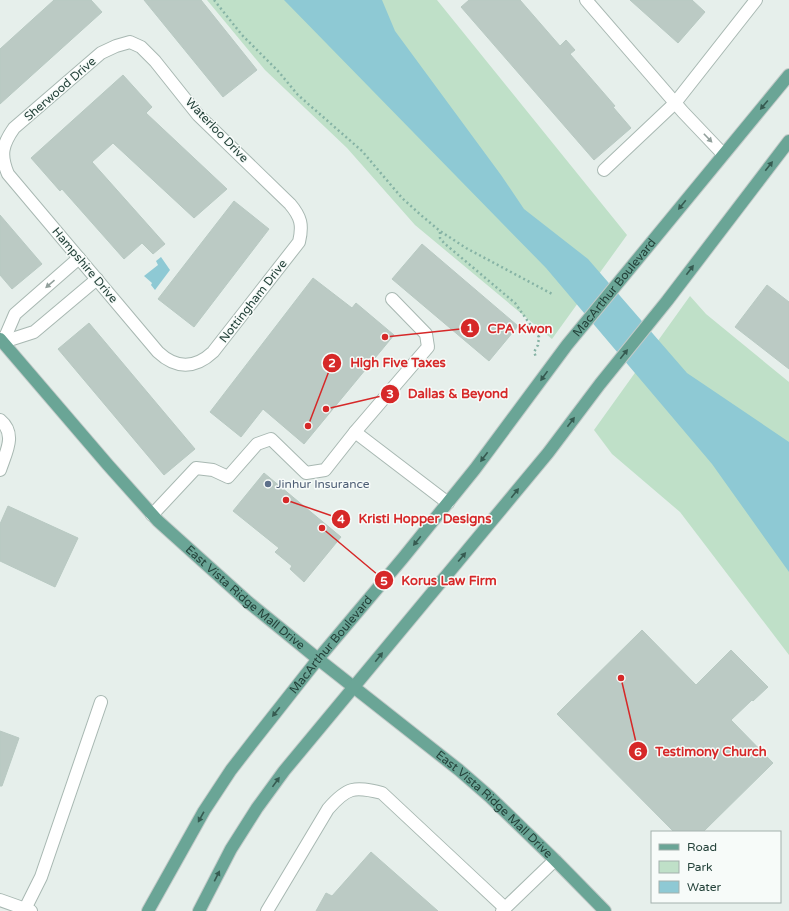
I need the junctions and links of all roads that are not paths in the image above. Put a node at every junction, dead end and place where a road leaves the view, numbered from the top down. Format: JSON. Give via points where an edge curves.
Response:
{"nodes":[{"id":1,"x":586,"y":0,"type":"edge"},
{"id":2,"x":756,"y":0,"type":"edge"},
{"id":3,"x":130,"y":42,"type":"joint"},
{"id":4,"x":789,"y":75,"type":"edge"},
{"id":5,"x":675,"y":103,"type":"junction"},
{"id":6,"x":789,"y":141,"type":"edge"},
{"id":7,"x":3,"y":150,"type":"joint"},
{"id":8,"x":723,"y":154,"type":"junction"},
{"id":9,"x":604,"y":170,"type":"dead end"},
{"id":10,"x":301,"y":222,"type":"joint"},
{"id":11,"x":79,"y":258,"type":"junction"},
{"id":12,"x":97,"y":279,"type":"junction"},
{"id":13,"x":392,"y":299,"type":"dead end"},
{"id":14,"x":2,"y":340,"type":"edge"},
{"id":15,"x":186,"y":365,"type":"joint"},
{"id":16,"x":0,"y":420,"type":"edge"},
{"id":17,"x":355,"y":432,"type":"junction"},
{"id":18,"x":0,"y":470,"type":"edge"},
{"id":19,"x":448,"y":503,"type":"junction"},
{"id":20,"x":152,"y":515,"type":"junction"},
{"id":21,"x":318,"y":659,"type":"junction"},
{"id":22,"x":354,"y":688,"type":"junction"},
{"id":23,"x":101,"y":702,"type":"dead end"},
{"id":24,"x":555,"y":860,"type":"junction"},
{"id":25,"x":0,"y":900,"type":"edge"},
{"id":26,"x":28,"y":910,"type":"edge"},
{"id":27,"x":504,"y":910,"type":"edge"},
{"id":28,"x":148,"y":911,"type":"edge"},
{"id":29,"x":199,"y":911,"type":"edge"},
{"id":30,"x":267,"y":911,"type":"edge"},
{"id":31,"x":604,"y":911,"type":"edge"}],
"edges":[{"from":1,"to":5,"type":"street"},
{"from":2,"to":5,"type":"street"},
{"from":3,"to":7,"type":"street","name":"Sherwood Drive","via":[[101,53],[14,128]]},
{"from":3,"to":10,"type":"street","name":"Waterloo Drive","via":[[141,47],[156,61],[198,115],[290,204]]},
{"from":4,"to":8,"type":"main road","name":"MacArthur Boulevard","one_way":true},
{"from":5,"to":8,"type":"street","one_way":true},
{"from":5,"to":9,"type":"street"},
{"from":22,"to":6,"type":"main road","one_way":true,"via":[[548,453]]},
{"from":7,"to":11,"type":"street","name":"Hampshire Drive","via":[[3,162],[8,174]]},
{"from":8,"to":19,"type":"main road","name":"MacArthur Boulevard","one_way":true,"via":[[567,345]]},
{"from":10,"to":15,"type":"street","name":"Nottingham Drive","via":[[299,242],[213,352],[196,364]]},
{"from":11,"to":12,"type":"street","name":"Hampshire Drive"},
{"from":11,"to":14,"type":"street","one_way":true,"via":[[15,314]]},
{"from":12,"to":14,"type":"street","via":[[34,332]]},
{"from":12,"to":15,"type":"street","name":"Hampshire Drive","via":[[158,352],[175,364]]},
{"from":13,"to":17,"type":"street","via":[[426,334],[428,347]]},
{"from":14,"to":20,"type":"main road","name":"East Vista Ridge Mall Drive"},
{"from":16,"to":18,"type":"street","via":[[6,425],[10,436]]},
{"from":17,"to":19,"type":"street"},
{"from":17,"to":20,"type":"street","via":[[325,470],[306,473],[271,439],[257,444],[228,477],[213,470],[196,468]]},
{"from":19,"to":21,"type":"main road","name":"MacArthur Boulevard","one_way":true},
{"from":20,"to":21,"type":"main road","name":"East Vista Ridge Mall Drive","via":[[248,602]]},
{"from":21,"to":22,"type":"main road","name":"East Vista Ridge Mall Drive"},
{"from":21,"to":28,"type":"main road","name":"MacArthur Boulevard","one_way":true,"via":[[231,770],[204,811]]},
{"from":22,"to":24,"type":"main road","name":"East Vista Ridge Mall Drive","via":[[459,770]]},
{"from":29,"to":22,"type":"main road","one_way":true,"via":[[231,849],[257,808],[284,771]]},
{"from":23,"to":26,"type":"street"},
{"from":24,"to":27,"type":"street"},
{"from":24,"to":31,"type":"main road","name":"East Vista Ridge Mall Drive"},
{"from":25,"to":26,"type":"street"},
{"from":27,"to":30,"type":"street","via":[[382,793],[363,788],[348,790],[328,809]]}]}
